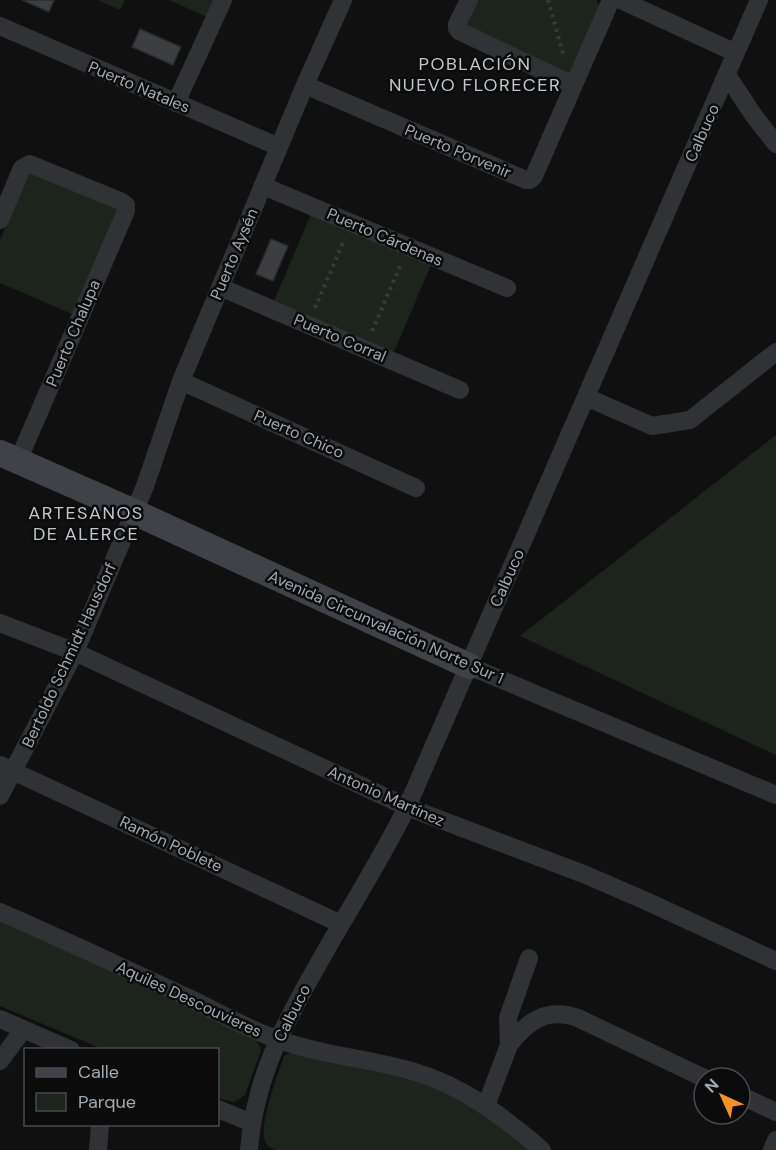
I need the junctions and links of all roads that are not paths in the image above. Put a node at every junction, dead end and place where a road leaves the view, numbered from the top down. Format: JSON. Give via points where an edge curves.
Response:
{"nodes":[{"id":1,"x":223,"y":0,"type":"edge"},
{"id":2,"x":343,"y":0,"type":"edge"},
{"id":3,"x":469,"y":0,"type":"edge"},
{"id":4,"x":611,"y":0,"type":"edge"},
{"id":5,"x":621,"y":0,"type":"edge"},
{"id":6,"x":759,"y":0,"type":"edge"},
{"id":7,"x":0,"y":26,"type":"edge"},
{"id":8,"x":736,"y":53,"type":"junction"},
{"id":9,"x":727,"y":75,"type":"junction"},
{"id":10,"x":304,"y":85,"type":"junction"},
{"id":11,"x":573,"y":86,"type":"junction"},
{"id":12,"x":176,"y":102,"type":"junction"},
{"id":13,"x":776,"y":144,"type":"edge"},
{"id":14,"x":279,"y":147,"type":"junction"},
{"id":15,"x":263,"y":186,"type":"junction"},
{"id":16,"x":0,"y":220,"type":"edge"},
{"id":17,"x":220,"y":287,"type":"junction"},
{"id":18,"x":507,"y":288,"type":"dead end"},
{"id":19,"x":776,"y":352,"type":"edge"},
{"id":20,"x":181,"y":381,"type":"junction"},
{"id":21,"x":460,"y":390,"type":"dead end"},
{"id":22,"x":586,"y":397,"type":"junction"},
{"id":23,"x":9,"y":457,"type":"edge"},
{"id":24,"x":416,"y":488,"type":"dead end"},
{"id":25,"x":134,"y":512,"type":"junction"},
{"id":26,"x":0,"y":623,"type":"edge"},
{"id":27,"x":75,"y":652,"type":"junction"},
{"id":28,"x":469,"y":666,"type":"junction"},
{"id":29,"x":7,"y":768,"type":"edge"},
{"id":30,"x":776,"y":795,"type":"edge"},
{"id":31,"x":0,"y":796,"type":"edge"},
{"id":32,"x":407,"y":807,"type":"junction"},
{"id":33,"x":0,"y":912,"type":"edge"},
{"id":34,"x":341,"y":924,"type":"junction"},
{"id":35,"x":529,"y":958,"type":"dead end"},
{"id":36,"x":776,"y":961,"type":"edge"},
{"id":37,"x":0,"y":1019,"type":"edge"},
{"id":38,"x":23,"y":1030,"type":"junction"},
{"id":39,"x":277,"y":1040,"type":"junction"},
{"id":40,"x":509,"y":1045,"type":"junction"},
{"id":41,"x":66,"y":1048,"type":"edge"},
{"id":42,"x":0,"y":1061,"type":"edge"},
{"id":43,"x":692,"y":1072,"type":"edge"},
{"id":44,"x":752,"y":1101,"type":"edge"},
{"id":45,"x":486,"y":1106,"type":"junction"},
{"id":46,"x":219,"y":1109,"type":"edge"},
{"id":47,"x":776,"y":1112,"type":"edge"},
{"id":48,"x":252,"y":1123,"type":"junction"},
{"id":49,"x":100,"y":1126,"type":"edge"},
{"id":50,"x":776,"y":1140,"type":"edge"},
{"id":51,"x":98,"y":1150,"type":"edge"},
{"id":52,"x":249,"y":1150,"type":"edge"},
{"id":53,"x":542,"y":1150,"type":"edge"},
{"id":54,"x":772,"y":1150,"type":"edge"}],
"edges":[{"from":1,"to":12,"type":"street"},
{"from":2,"to":10,"type":"street","name":"Puerto Aysén"},
{"from":3,"to":11,"type":"street","via":[[457,24],[459,31]]},
{"from":4,"to":11,"type":"street","name":"Puerto Porvenir"},
{"from":5,"to":8,"type":"street"},
{"from":6,"to":8,"type":"street","name":"Calbuco"},
{"from":7,"to":12,"type":"street","name":"Puerto Natales"},
{"from":8,"to":9,"type":"street","name":"Calbuco"},
{"from":9,"to":13,"type":"street"},
{"from":9,"to":22,"type":"street","name":"Calbuco"},
{"from":10,"to":11,"type":"street","name":"Puerto Porvenir","via":[[526,180],[534,176]]},
{"from":10,"to":14,"type":"street","name":"Puerto Aysén"},
{"from":12,"to":14,"type":"street","name":"Puerto Natales"},
{"from":14,"to":15,"type":"street","name":"Puerto Aysén"},
{"from":15,"to":17,"type":"street","name":"Puerto Aysén"},
{"from":15,"to":18,"type":"street","name":"Puerto Cárdenas"},
{"from":16,"to":23,"type":"street","name":"Puerto Chalupa","via":[[22,168],[30,164],[126,205]]},
{"from":17,"to":20,"type":"street","name":"Puerto Aysén"},
{"from":17,"to":21,"type":"street","name":"Puerto Corral"},
{"from":19,"to":22,"type":"street","via":[[690,420],[652,426]]},
{"from":20,"to":24,"type":"street","name":"Puerto Chico"},
{"from":20,"to":25,"type":"street","name":"Puerto Aysén"},
{"from":22,"to":28,"type":"street","name":"Calbuco"},
{"from":23,"to":25,"type":"street","name":"Avenida Circunvalación Norte Sur 1"},
{"from":25,"to":27,"type":"street","name":"Bertoldo Schmidt Hausdorf"},
{"from":25,"to":28,"type":"street","name":"Avenida Circunvalación Norte Sur 1"},
{"from":26,"to":27,"type":"street","name":"Antonio Martínez"},
{"from":27,"to":29,"type":"street","name":"Bertoldo Schmidt Hausdorf"},
{"from":27,"to":32,"type":"street","name":"Antonio Martínez"},
{"from":28,"to":30,"type":"street","name":"Avenida Circunvalación Norte Sur 1"},
{"from":28,"to":32,"type":"street","name":"Calbuco"},
{"from":29,"to":31,"type":"street","name":"Bertoldo Schmidt Hausdorf"},
{"from":29,"to":34,"type":"street","name":"Ramón Poblete"},
{"from":32,"to":34,"type":"street","name":"Calbuco"},
{"from":32,"to":36,"type":"street","name":"Antonio Martínez","via":[[586,875]]},
{"from":33,"to":39,"type":"street","name":"Aquiles Descouvieres"},
{"from":34,"to":39,"type":"street","name":"Calbuco"},
{"from":35,"to":40,"type":"street","via":[[508,1018]]},
{"from":37,"to":38,"type":"street"},
{"from":38,"to":41,"type":"street"},
{"from":38,"to":42,"type":"street"},
{"from":39,"to":45,"type":"street","name":"Aquiles Descouvieres","via":[[412,1071],[450,1085]]},
{"from":39,"to":48,"type":"street","name":"Calbuco","via":[[257,1094]]},
{"from":40,"to":43,"type":"street","via":[[536,1019],[567,1014]]},
{"from":40,"to":45,"type":"street"},
{"from":44,"to":47,"type":"street"},
{"from":45,"to":53,"type":"street","name":"Aquiles Descouvieres"},
{"from":46,"to":48,"type":"street"},
{"from":48,"to":52,"type":"street","name":"Calbuco"},
{"from":49,"to":51,"type":"street"},
{"from":50,"to":54,"type":"street"}]}
